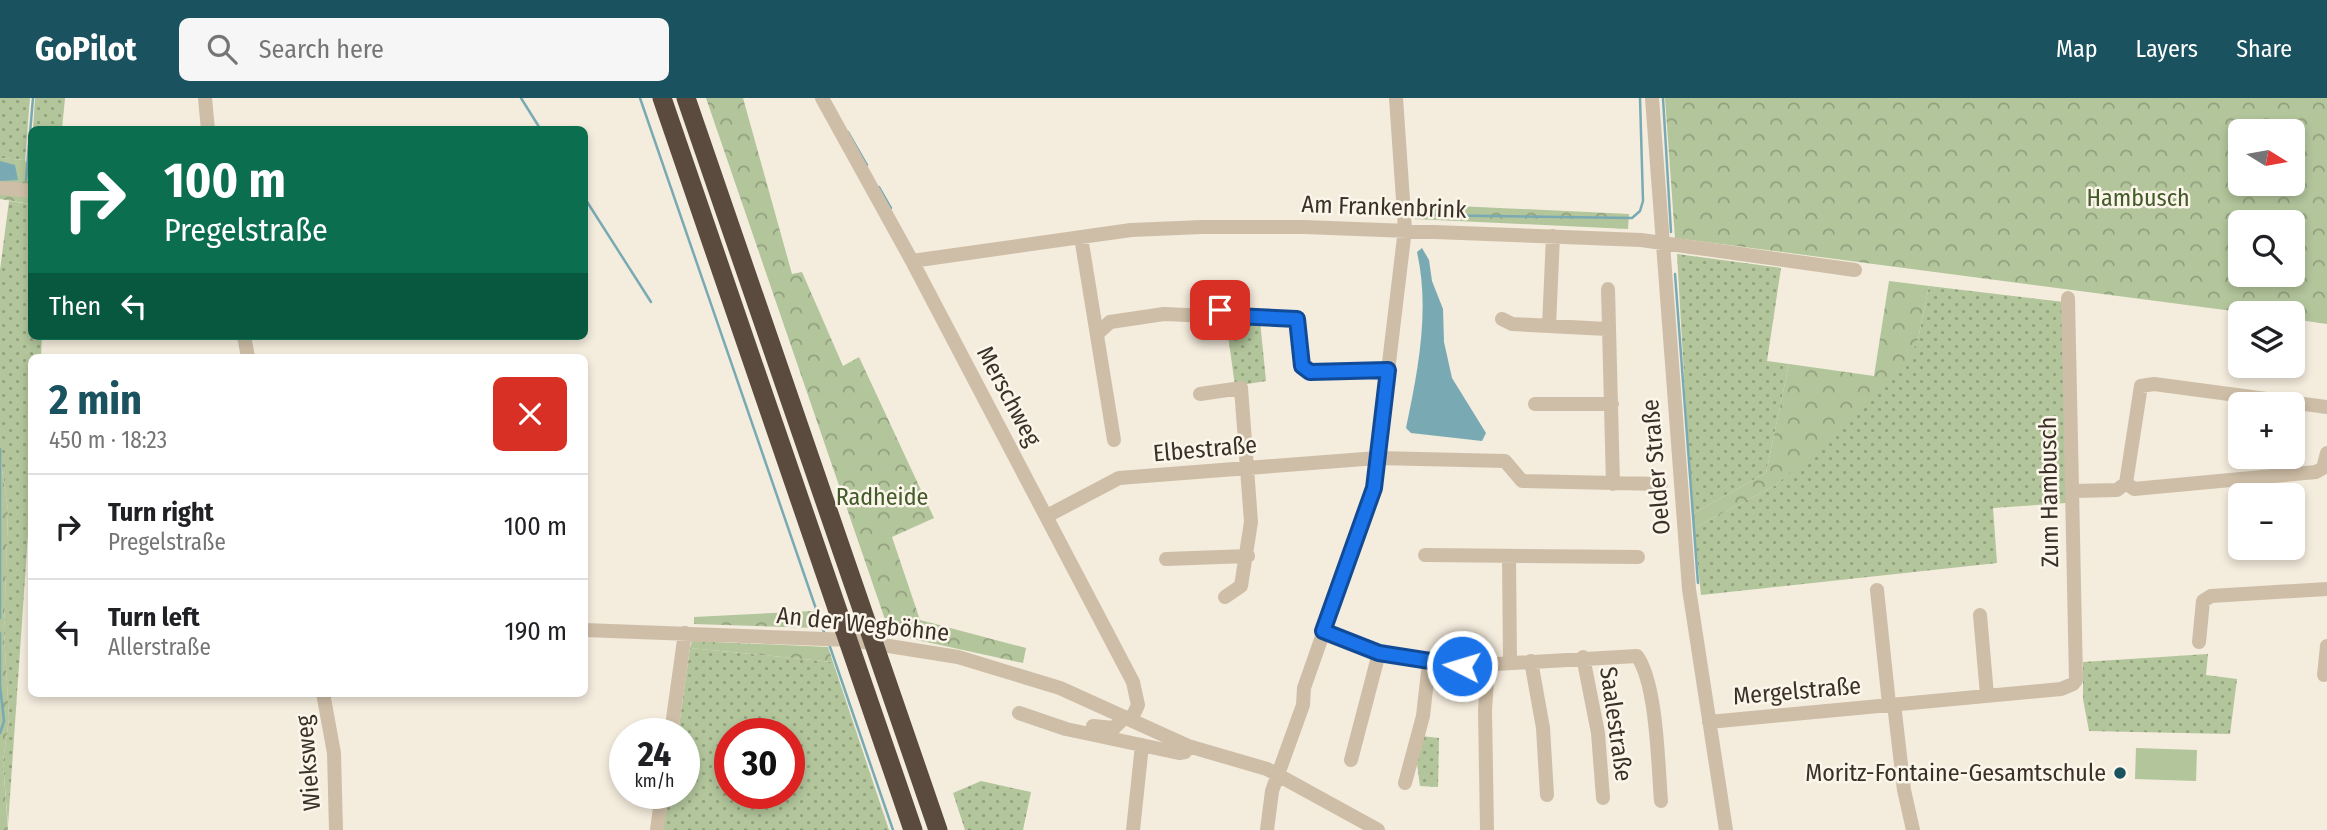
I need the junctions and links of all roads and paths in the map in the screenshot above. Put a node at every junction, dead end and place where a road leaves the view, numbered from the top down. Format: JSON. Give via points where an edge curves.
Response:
{"nodes":[{"id":1,"x":205,"y":98,"type":"edge"},
{"id":2,"x":662,"y":98,"type":"edge"},
{"id":3,"x":686,"y":98,"type":"edge"},
{"id":4,"x":822,"y":98,"type":"edge"},
{"id":5,"x":1396,"y":98,"type":"edge"},
{"id":6,"x":1652,"y":98,"type":"edge"},
{"id":7,"x":208,"y":126,"type":"edge"},
{"id":8,"x":0,"y":188,"type":"edge"},
{"id":9,"x":28,"y":191,"type":"edge"},
{"id":10,"x":1405,"y":229,"type":"junction"},
{"id":11,"x":1553,"y":236,"type":"junction"},
{"id":12,"x":1080,"y":237,"type":"junction"},
{"id":13,"x":1661,"y":244,"type":"junction"},
{"id":14,"x":912,"y":261,"type":"junction"},
{"id":15,"x":1855,"y":270,"type":"dead end"},
{"id":16,"x":1608,"y":289,"type":"dead end"},
{"id":17,"x":2068,"y":298,"type":"dead end"},
{"id":18,"x":1091,"y":308,"type":"junction"},
{"id":19,"x":1502,"y":319,"type":"dead end"},
{"id":20,"x":1110,"y":322,"type":"junction"},
{"id":21,"x":1549,"y":326,"type":"junction"},
{"id":22,"x":1607,"y":329,"type":"junction"},
{"id":23,"x":1097,"y":334,"type":"junction"},
{"id":24,"x":1388,"y":370,"type":"junction"},
{"id":25,"x":1200,"y":394,"type":"dead end"},
{"id":26,"x":1535,"y":404,"type":"dead end"},
{"id":27,"x":1612,"y":404,"type":"junction"},
{"id":28,"x":2327,"y":407,"type":"edge"},
{"id":29,"x":1114,"y":440,"type":"dead end"},
{"id":30,"x":2327,"y":453,"type":"edge"},
{"id":31,"x":1377,"y":458,"type":"junction"},
{"id":32,"x":1247,"y":468,"type":"junction"},
{"id":33,"x":2126,"y":483,"type":"junction"},
{"id":34,"x":1614,"y":484,"type":"junction"},
{"id":35,"x":1661,"y":484,"type":"dead end"},
{"id":36,"x":2073,"y":491,"type":"junction"},
{"id":37,"x":1046,"y":516,"type":"junction"},
{"id":38,"x":1425,"y":555,"type":"dead end"},
{"id":39,"x":1248,"y":556,"type":"junction"},
{"id":40,"x":1509,"y":556,"type":"junction"},
{"id":41,"x":1638,"y":557,"type":"dead end"},
{"id":42,"x":1166,"y":559,"type":"dead end"},
{"id":43,"x":2327,"y":589,"type":"edge"},
{"id":44,"x":1877,"y":590,"type":"dead end"},
{"id":45,"x":1225,"y":597,"type":"dead end"},
{"id":46,"x":1980,"y":615,"type":"dead end"},
{"id":47,"x":588,"y":630,"type":"edge"},
{"id":48,"x":1323,"y":631,"type":"junction"},
{"id":49,"x":685,"y":633,"type":"junction"},
{"id":50,"x":2199,"y":642,"type":"dead end"},
{"id":51,"x":2327,"y":646,"type":"edge"},
{"id":52,"x":1379,"y":653,"type":"junction"},
{"id":53,"x":1583,"y":657,"type":"junction"},
{"id":54,"x":1531,"y":661,"type":"junction"},
{"id":55,"x":1429,"y":663,"type":"junction"},
{"id":56,"x":1510,"y":663,"type":"junction"},
{"id":57,"x":1488,"y":665,"type":"junction"},
{"id":58,"x":2324,"y":676,"type":"dead end"},
{"id":59,"x":2073,"y":684,"type":"joint"},
{"id":60,"x":1987,"y":695,"type":"junction"},
{"id":61,"x":324,"y":697,"type":"edge"},
{"id":62,"x":1891,"y":704,"type":"junction"},
{"id":63,"x":1019,"y":713,"type":"dead end"},
{"id":64,"x":673,"y":718,"type":"edge"},
{"id":65,"x":1128,"y":719,"type":"junction"},
{"id":66,"x":1045,"y":721,"type":"junction"},
{"id":67,"x":1709,"y":722,"type":"junction"},
{"id":68,"x":1142,"y":745,"type":"junction"},
{"id":69,"x":1188,"y":746,"type":"junction"},
{"id":70,"x":1351,"y":760,"type":"dead end"},
{"id":71,"x":1278,"y":774,"type":"junction"},
{"id":72,"x":1405,"y":783,"type":"dead end"},
{"id":73,"x":1547,"y":794,"type":"dead end"},
{"id":74,"x":1603,"y":798,"type":"dead end"},
{"id":75,"x":1661,"y":801,"type":"dead end"},
{"id":76,"x":660,"y":809,"type":"edge"},
{"id":77,"x":336,"y":830,"type":"edge"},
{"id":78,"x":657,"y":830,"type":"edge"},
{"id":79,"x":913,"y":830,"type":"edge"},
{"id":80,"x":938,"y":830,"type":"edge"},
{"id":81,"x":1133,"y":830,"type":"edge"},
{"id":82,"x":1267,"y":830,"type":"edge"},
{"id":83,"x":1378,"y":830,"type":"edge"},
{"id":84,"x":1487,"y":830,"type":"edge"},
{"id":85,"x":1726,"y":830,"type":"edge"},
{"id":86,"x":1913,"y":830,"type":"edge"}],
"edges":[{"from":1,"to":7,"type":"street"},
{"from":2,"to":79,"type":"highway"},
{"from":3,"to":80,"type":"highway"},
{"from":4,"to":14,"type":"street","name":"Merschweg"},
{"from":5,"to":10,"type":"street"},
{"from":6,"to":13,"type":"street","name":"Oelder Straße"},
{"from":8,"to":9,"type":"street"},
{"from":10,"to":11,"type":"street","name":"Am Frankenbrink"},
{"from":10,"to":12,"type":"street","name":"Am Frankenbrink","via":[[1202,227]]},
{"from":10,"to":24,"type":"street"},
{"from":11,"to":13,"type":"street","name":"Am Frankenbrink"},
{"from":11,"to":21,"type":"street"},
{"from":12,"to":14,"type":"street","name":"Am Frankenbrink"},
{"from":12,"to":18,"type":"street"},
{"from":13,"to":15,"type":"street","name":"Am Frankenbrink"},
{"from":13,"to":67,"type":"street","name":"Oelder Straße","via":[[1689,589]]},
{"from":14,"to":37,"type":"street","name":"Merschweg"},
{"from":16,"to":22,"type":"street"},
{"from":17,"to":36,"type":"street","name":"Zum Hambusch"},
{"from":18,"to":20,"type":"street"},
{"from":18,"to":23,"type":"street"},
{"from":19,"to":21,"type":"street"},
{"from":20,"to":23,"type":"street"},
{"from":20,"to":24,"type":"street","via":[[1164,314],[1210,316],[1227,322],[1235,316],[1297,319],[1302,366],[1310,372]]},
{"from":21,"to":22,"type":"street"},
{"from":22,"to":27,"type":"street"},
{"from":23,"to":29,"type":"street"},
{"from":24,"to":31,"type":"street"},
{"from":25,"to":32,"type":"street","via":[[1241,388]]},
{"from":26,"to":27,"type":"street"},
{"from":27,"to":34,"type":"street"},
{"from":28,"to":33,"type":"street","via":[[2141,386]]},
{"from":30,"to":33,"type":"street","via":[[2323,468],[2316,472],[2134,489]]},
{"from":31,"to":32,"type":"street","name":"Elbestraße"},
{"from":31,"to":34,"type":"street","name":"Elbestraße","via":[[1505,461],[1522,481]]},
{"from":31,"to":48,"type":"street","via":[[1374,488]]},
{"from":32,"to":37,"type":"street","name":"Elbestraße","via":[[1119,478]]},
{"from":32,"to":39,"type":"street"},
{"from":33,"to":36,"type":"street","via":[[2117,490]]},
{"from":34,"to":35,"type":"street","name":"Elbestraße"},
{"from":36,"to":59,"type":"street","name":"Zum Hambusch"},
{"from":37,"to":65,"type":"street","name":"Merschweg","via":[[1133,682],[1138,705]]},
{"from":38,"to":40,"type":"street"},
{"from":39,"to":42,"type":"street"},
{"from":39,"to":45,"type":"street","via":[[1241,586]]},
{"from":40,"to":41,"type":"street"},
{"from":40,"to":56,"type":"street"},
{"from":43,"to":50,"type":"street","via":[[2211,596],[2203,601]]},
{"from":44,"to":62,"type":"street","name":"Mergelstraße"},
{"from":46,"to":60,"type":"street"},
{"from":47,"to":49,"type":"street","name":"An der Wegböhne"},
{"from":48,"to":52,"type":"street"},
{"from":48,"to":71,"type":"street"},
{"from":49,"to":64,"type":"street"},
{"from":49,"to":65,"type":"street","name":"An der Wegböhne","via":[[811,637],[911,647],[1005,669]]},
{"from":51,"to":58,"type":"street"},
{"from":52,"to":55,"type":"street"},
{"from":52,"to":70,"type":"street"},
{"from":53,"to":54,"type":"street"},
{"from":53,"to":74,"type":"street","name":"Saalestraße","via":[[1598,733]]},
{"from":53,"to":75,"type":"street","via":[[1630,653],[1640,660],[1654,720]]},
{"from":54,"to":56,"type":"street"},
{"from":54,"to":73,"type":"street","via":[[1543,728]]},
{"from":55,"to":57,"type":"street"},
{"from":55,"to":72,"type":"street","via":[[1423,716]]},
{"from":56,"to":57,"type":"street"},
{"from":57,"to":84,"type":"street"},
{"from":59,"to":60,"type":"street","name":"Mergelstraße"},
{"from":60,"to":62,"type":"street","name":"Mergelstraße"},
{"from":61,"to":77,"type":"street","name":"Wieksweg","via":[[334,753]]},
{"from":62,"to":67,"type":"street","name":"Mergelstraße"},
{"from":62,"to":86,"type":"street"},
{"from":63,"to":66,"type":"street","name":"An der Wegböhne"},
{"from":65,"to":66,"type":"street","name":"An der Wegböhne","via":[[1114,728]]},
{"from":65,"to":69,"type":"street","name":"An der Wegböhne"},
{"from":66,"to":68,"type":"street","name":"An der Wegböhne"},
{"from":67,"to":85,"type":"street","name":"Oelder Straße"},
{"from":68,"to":69,"type":"street","name":"An der Wegböhne","via":[[1179,753]]},
{"from":68,"to":81,"type":"street"},
{"from":69,"to":71,"type":"street","name":"An der Wegböhne"},
{"from":71,"to":82,"type":"street"},
{"from":71,"to":83,"type":"street","name":"An der Wegböhne"},
{"from":76,"to":78,"type":"street"}]}
